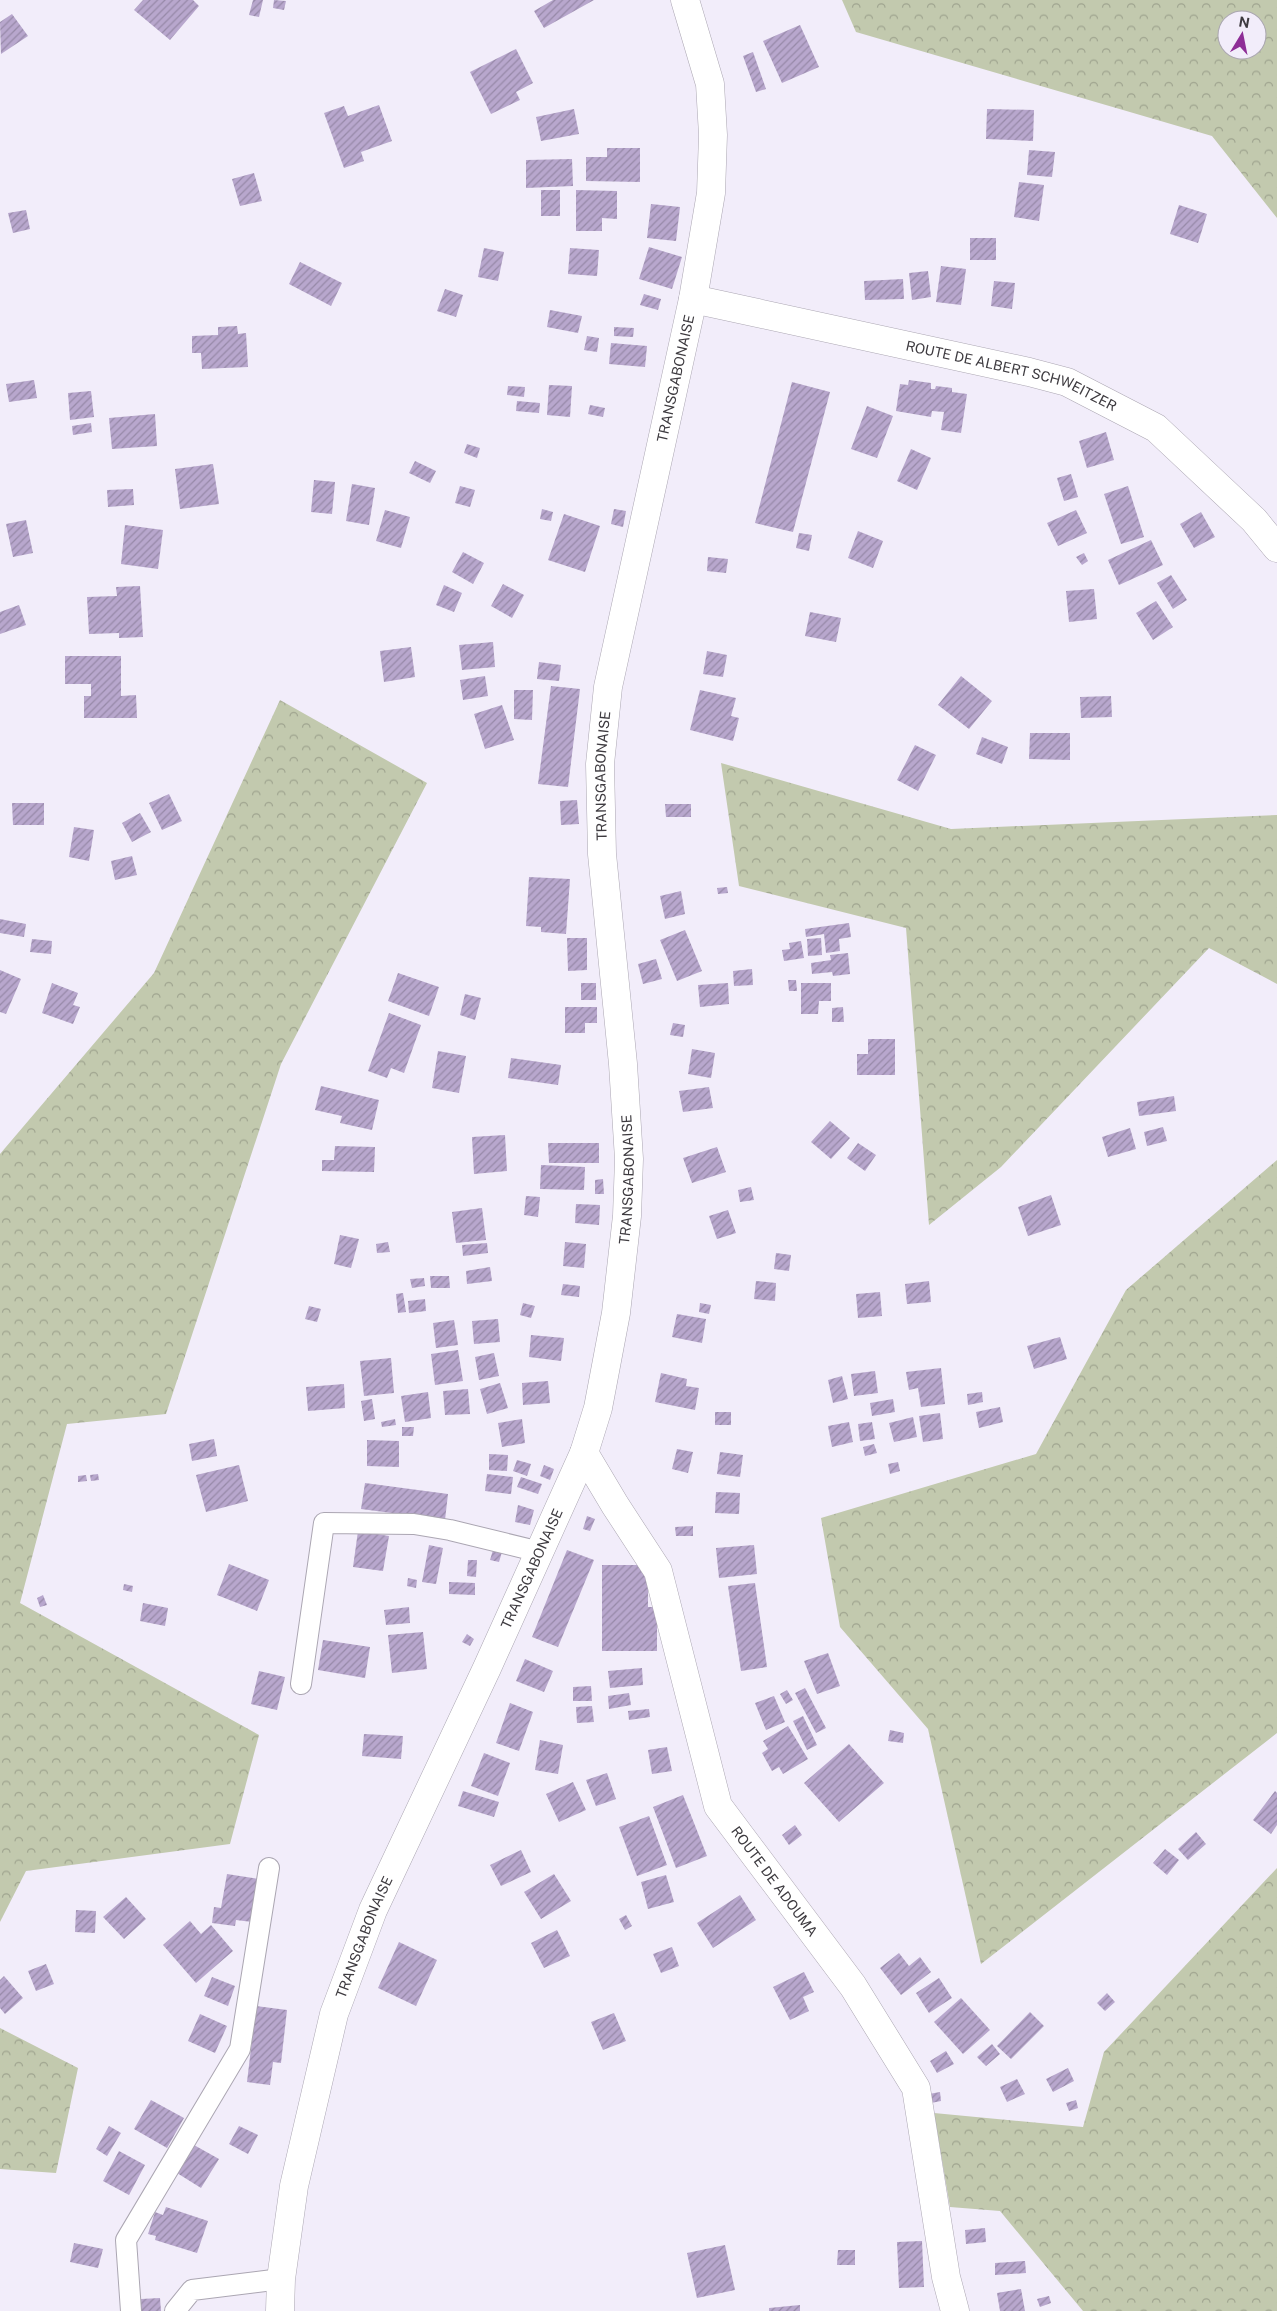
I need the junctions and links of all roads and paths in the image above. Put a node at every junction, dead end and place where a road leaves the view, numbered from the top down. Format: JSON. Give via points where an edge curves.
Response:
{"nodes":[{"id":1,"x":685,"y":0,"type":"edge"},
{"id":2,"x":693,"y":299,"type":"junction"},
{"id":3,"x":1277,"y":548,"type":"edge"},
{"id":4,"x":584,"y":1453,"type":"junction"},
{"id":5,"x":540,"y":1552,"type":"junction"},
{"id":6,"x":301,"y":1684,"type":"dead end"},
{"id":7,"x":269,"y":1868,"type":"dead end"},
{"id":8,"x":281,"y":2279,"type":"junction"},
{"id":9,"x":131,"y":2311,"type":"edge"},
{"id":10,"x":175,"y":2311,"type":"edge"},
{"id":11,"x":280,"y":2311,"type":"edge"},
{"id":12,"x":955,"y":2311,"type":"edge"}],
"edges":[{"from":1,"to":2,"type":"main road","name":"TRANSGABONAISE","via":[[710,84],[713,135],[711,193]]},
{"from":2,"to":3,"type":"main road","name":"ROUTE DE ALBERT SCHWEITZER","via":[[1067,382],[1156,428],[1254,520]]},
{"from":2,"to":4,"type":"main road","name":"TRANSGABONAISE","via":[[608,687],[603,725],[600,773],[602,854],[629,1159],[627,1216],[616,1313],[598,1408]]},
{"from":4,"to":5,"type":"main road","name":"TRANSGABONAISE"},
{"from":4,"to":12,"type":"main road","name":"ROUTE DE ADOUMA","via":[[658,1571],[718,1806],[853,1986],[916,2088],[946,2278]]},
{"from":5,"to":6,"type":"street","via":[[414,1524],[324,1523]]},
{"from":5,"to":8,"type":"main road","name":"TRANSGABONAISE","via":[[373,1910],[346,1979],[329,2030],[294,2186]]},
{"from":7,"to":9,"type":"street","via":[[240,2049],[126,2240]]},
{"from":8,"to":10,"type":"street","via":[[192,2290]]},
{"from":8,"to":11,"type":"main road","name":"TRANSGABONAISE"}]}
